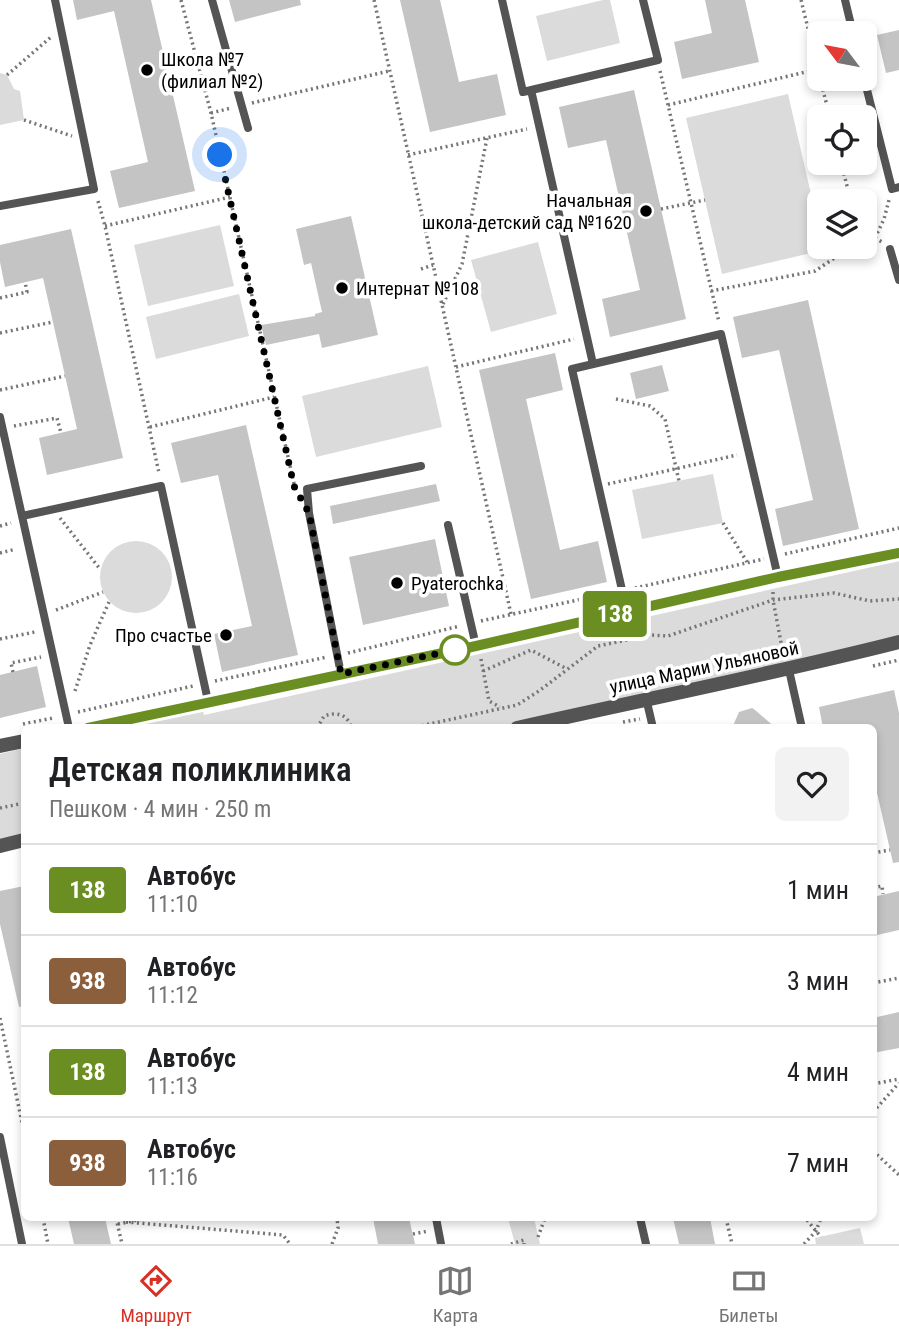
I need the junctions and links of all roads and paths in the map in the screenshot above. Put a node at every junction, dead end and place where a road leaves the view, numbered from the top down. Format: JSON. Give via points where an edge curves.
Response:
{"nodes":[{"id":1,"x":55,"y":0,"type":"edge"},
{"id":2,"x":181,"y":0,"type":"edge"},
{"id":3,"x":212,"y":0,"type":"edge"},
{"id":4,"x":374,"y":0,"type":"edge"},
{"id":5,"x":502,"y":0,"type":"edge"},
{"id":6,"x":643,"y":0,"type":"edge"},
{"id":7,"x":801,"y":0,"type":"edge"},
{"id":8,"x":845,"y":0,"type":"edge"},
{"id":9,"x":850,"y":21,"type":"edge"},
{"id":10,"x":807,"y":25,"type":"edge"},
{"id":11,"x":62,"y":27,"type":"junction"},
{"id":12,"x":657,"y":60,"type":"junction"},
{"id":13,"x":390,"y":71,"type":"junction"},
{"id":14,"x":807,"y":73,"type":"edge"},
{"id":15,"x":8,"y":75,"type":"dead end"},
{"id":16,"x":531,"y":90,"type":"junction"},
{"id":17,"x":868,"y":91,"type":"edge"},
{"id":18,"x":242,"y":105,"type":"junction"},
{"id":19,"x":668,"y":105,"type":"junction"},
{"id":20,"x":211,"y":113,"type":"junction"},
{"id":21,"x":24,"y":120,"type":"dead end"},
{"id":22,"x":539,"y":126,"type":"junction"},
{"id":23,"x":248,"y":128,"type":"dead end"},
{"id":24,"x":487,"y":138,"type":"junction"},
{"id":25,"x":85,"y":140,"type":"junction"},
{"id":26,"x":408,"y":155,"type":"junction"},
{"id":27,"x":895,"y":188,"type":"edge"},
{"id":28,"x":94,"y":189,"type":"junction"},
{"id":29,"x":230,"y":197,"type":"junction"},
{"id":30,"x":705,"y":200,"type":"dead end"},
{"id":31,"x":691,"y":202,"type":"junction"},
{"id":32,"x":0,"y":205,"type":"edge"},
{"id":33,"x":661,"y":209,"type":"dead end"},
{"id":34,"x":105,"y":226,"type":"junction"},
{"id":35,"x":877,"y":234,"type":"edge"},
{"id":36,"x":890,"y":249,"type":"dead end"},
{"id":37,"x":834,"y":259,"type":"edge"},
{"id":38,"x":433,"y":265,"type":"junction"},
{"id":39,"x":421,"y":269,"type":"dead end"},
{"id":40,"x":899,"y":280,"type":"edge"},
{"id":41,"x":25,"y":282,"type":"dead end"},
{"id":42,"x":711,"y":291,"type":"junction"},
{"id":43,"x":0,"y":298,"type":"edge"},
{"id":44,"x":442,"y":307,"type":"junction"},
{"id":45,"x":52,"y":322,"type":"dead end"},
{"id":46,"x":0,"y":333,"type":"edge"},
{"id":47,"x":721,"y":334,"type":"junction"},
{"id":48,"x":586,"y":336,"type":"junction"},
{"id":49,"x":593,"y":364,"type":"junction"},
{"id":50,"x":455,"y":367,"type":"junction"},
{"id":51,"x":65,"y":376,"type":"dead end"},
{"id":52,"x":0,"y":390,"type":"edge"},
{"id":53,"x":274,"y":397,"type":"junction"},
{"id":54,"x":616,"y":399,"type":"dead end"},
{"id":55,"x":0,"y":417,"type":"edge"},
{"id":56,"x":149,"y":427,"type":"junction"},
{"id":57,"x":2,"y":429,"type":"junction"},
{"id":58,"x":61,"y":433,"type":"dead end"},
{"id":59,"x":749,"y":453,"type":"junction"},
{"id":60,"x":4,"y":457,"type":"edge"},
{"id":61,"x":421,"y":466,"type":"dead end"},
{"id":62,"x":677,"y":469,"type":"junction"},
{"id":63,"x":679,"y":481,"type":"dead end"},
{"id":64,"x":161,"y":486,"type":"junction"},
{"id":65,"x":599,"y":486,"type":"junction"},
{"id":66,"x":53,"y":509,"type":"junction"},
{"id":67,"x":309,"y":513,"type":"junction"},
{"id":68,"x":22,"y":516,"type":"junction"},
{"id":69,"x":723,"y":523,"type":"dead end"},
{"id":70,"x":448,"y":525,"type":"dead end"},
{"id":71,"x":899,"y":528,"type":"edge"},
{"id":72,"x":29,"y":546,"type":"junction"},
{"id":73,"x":0,"y":553,"type":"edge"},
{"id":74,"x":899,"y":553,"type":"edge"},
{"id":75,"x":773,"y":556,"type":"junction"},
{"id":76,"x":747,"y":562,"type":"junction"},
{"id":77,"x":100,"y":569,"type":"dead end"},
{"id":78,"x":776,"y":583,"type":"junction"},
{"id":79,"x":623,"y":590,"type":"junction"},
{"id":80,"x":103,"y":592,"type":"dead end"},
{"id":81,"x":899,"y":599,"type":"edge"},
{"id":82,"x":773,"y":600,"type":"junction"},
{"id":83,"x":109,"y":602,"type":"dead end"},
{"id":84,"x":627,"y":612,"type":"junction"},
{"id":85,"x":510,"y":614,"type":"junction"},
{"id":86,"x":44,"y":615,"type":"junction"},
{"id":87,"x":471,"y":623,"type":"junction"},
{"id":88,"x":47,"y":629,"type":"junction"},
{"id":89,"x":0,"y":639,"type":"edge"},
{"id":90,"x":899,"y":642,"type":"edge"},
{"id":91,"x":478,"y":651,"type":"junction"},
{"id":92,"x":53,"y":654,"type":"junction"},
{"id":93,"x":338,"y":655,"type":"junction"},
{"id":94,"x":787,"y":665,"type":"junction"},
{"id":95,"x":567,"y":670,"type":"junction"},
{"id":96,"x":484,"y":671,"type":"junction"},
{"id":97,"x":13,"y":672,"type":"dead end"},
{"id":98,"x":341,"y":674,"type":"junction"},
{"id":99,"x":205,"y":683,"type":"junction"},
{"id":100,"x":646,"y":698,"type":"junction"},
{"id":101,"x":208,"y":701,"type":"junction"},
{"id":102,"x":502,"y":708,"type":"junction"},
{"id":103,"x":67,"y":715,"type":"junction"},
{"id":104,"x":26,"y":724,"type":"edge"},
{"id":105,"x":68,"y":724,"type":"edge"},
{"id":106,"x":106,"y":724,"type":"edge"},
{"id":107,"x":319,"y":724,"type":"edge"},
{"id":108,"x":350,"y":724,"type":"edge"},
{"id":109,"x":429,"y":724,"type":"edge"},
{"id":110,"x":534,"y":724,"type":"edge"},
{"id":111,"x":652,"y":724,"type":"edge"},
{"id":112,"x":801,"y":724,"type":"edge"},
{"id":113,"x":21,"y":725,"type":"edge"},
{"id":114,"x":13,"y":727,"type":"dead end"},
{"id":115,"x":21,"y":742,"type":"edge"},
{"id":116,"x":0,"y":746,"type":"edge"},
{"id":117,"x":21,"y":804,"type":"edge"},
{"id":118,"x":0,"y":808,"type":"edge"},
{"id":119,"x":21,"y":841,"type":"edge"},
{"id":120,"x":0,"y":846,"type":"edge"},
{"id":121,"x":890,"y":850,"type":"dead end"},
{"id":122,"x":877,"y":852,"type":"edge"},
{"id":123,"x":877,"y":887,"type":"edge"},
{"id":124,"x":883,"y":894,"type":"dead end"},
{"id":125,"x":899,"y":978,"type":"edge"},
{"id":126,"x":877,"y":982,"type":"edge"},
{"id":127,"x":0,"y":1018,"type":"edge"},
{"id":128,"x":899,"y":1081,"type":"edge"},
{"id":129,"x":877,"y":1084,"type":"edge"},
{"id":130,"x":877,"y":1107,"type":"edge"},
{"id":131,"x":21,"y":1118,"type":"edge"},
{"id":132,"x":0,"y":1137,"type":"edge"},
{"id":133,"x":877,"y":1155,"type":"edge"},
{"id":134,"x":899,"y":1175,"type":"edge"},
{"id":135,"x":44,"y":1221,"type":"edge"},
{"id":136,"x":117,"y":1221,"type":"edge"},
{"id":137,"x":132,"y":1221,"type":"edge"},
{"id":138,"x":337,"y":1221,"type":"edge"},
{"id":139,"x":437,"y":1221,"type":"edge"},
{"id":140,"x":544,"y":1221,"type":"edge"},
{"id":141,"x":641,"y":1221,"type":"edge"},
{"id":142,"x":727,"y":1221,"type":"edge"},
{"id":143,"x":808,"y":1221,"type":"edge"},
{"id":144,"x":820,"y":1221,"type":"edge"},
{"id":145,"x":126,"y":1222,"type":"junction"},
{"id":146,"x":118,"y":1224,"type":"junction"},
{"id":147,"x":816,"y":1231,"type":"junction"},
{"id":148,"x":538,"y":1237,"type":"dead end"},
{"id":149,"x":821,"y":1237,"type":"dead end"},
{"id":150,"x":22,"y":1244,"type":"edge"},
{"id":151,"x":48,"y":1244,"type":"edge"},
{"id":152,"x":122,"y":1244,"type":"edge"},
{"id":153,"x":289,"y":1244,"type":"edge"},
{"id":154,"x":332,"y":1244,"type":"edge"},
{"id":155,"x":442,"y":1244,"type":"edge"},
{"id":156,"x":511,"y":1244,"type":"edge"},
{"id":157,"x":524,"y":1244,"type":"edge"},
{"id":158,"x":646,"y":1244,"type":"edge"},
{"id":159,"x":732,"y":1244,"type":"edge"},
{"id":160,"x":804,"y":1244,"type":"edge"}],
"edges":[{"from":1,"to":11,"type":"lane"},
{"from":2,"to":20,"type":"path"},
{"from":3,"to":18,"type":"lane"},
{"from":4,"to":13,"type":"path"},
{"from":5,"to":16,"type":"lane","via":[[523,92]]},
{"from":6,"to":12,"type":"lane"},
{"from":7,"to":10,"type":"path"},
{"from":8,"to":9,"type":"lane"},
{"from":11,"to":15,"type":"path"},
{"from":11,"to":25,"type":"lane"},
{"from":12,"to":16,"type":"lane"},
{"from":12,"to":19,"type":"path"},
{"from":13,"to":18,"type":"path"},
{"from":13,"to":26,"type":"path"},
{"from":14,"to":19,"type":"path"},
{"from":16,"to":22,"type":"lane"},
{"from":17,"to":27,"type":"lane"},
{"from":18,"to":20,"type":"path"},
{"from":18,"to":23,"type":"lane"},
{"from":19,"to":31,"type":"path"},
{"from":20,"to":29,"type":"path"},
{"from":21,"to":25,"type":"path"},
{"from":22,"to":24,"type":"path"},
{"from":22,"to":48,"type":"lane"},
{"from":24,"to":26,"type":"path"},
{"from":24,"to":44,"type":"path","via":[[462,264]]},
{"from":25,"to":28,"type":"lane"},
{"from":26,"to":38,"type":"path"},
{"from":27,"to":35,"type":"path"},
{"from":28,"to":32,"type":"lane"},
{"from":28,"to":34,"type":"path"},
{"from":29,"to":34,"type":"path"},
{"from":29,"to":53,"type":"path"},
{"from":30,"to":31,"type":"path"},
{"from":31,"to":33,"type":"path"},
{"from":31,"to":42,"type":"path"},
{"from":34,"to":56,"type":"path"},
{"from":36,"to":40,"type":"lane"},
{"from":37,"to":42,"type":"path","via":[[815,271]]},
{"from":38,"to":39,"type":"path"},
{"from":38,"to":44,"type":"path"},
{"from":41,"to":43,"type":"path","via":[[27,292]]},
{"from":42,"to":47,"type":"path"},
{"from":44,"to":50,"type":"path"},
{"from":45,"to":46,"type":"path"},
{"from":47,"to":49,"type":"lane"},
{"from":47,"to":59,"type":"lane"},
{"from":48,"to":49,"type":"lane"},
{"from":48,"to":50,"type":"path"},
{"from":49,"to":65,"type":"lane","via":[[572,369]]},
{"from":50,"to":85,"type":"path"},
{"from":51,"to":52,"type":"path"},
{"from":53,"to":56,"type":"path"},
{"from":53,"to":67,"type":"path","via":[[294,486]]},
{"from":54,"to":62,"type":"path","via":[[650,406],[665,419]]},
{"from":55,"to":57,"type":"lane"},
{"from":56,"to":64,"type":"path"},
{"from":57,"to":58,"type":"path","via":[[57,418]]},
{"from":57,"to":60,"type":"lane"},
{"from":59,"to":62,"type":"path"},
{"from":59,"to":75,"type":"lane"},
{"from":60,"to":68,"type":"lane"},
{"from":61,"to":67,"type":"lane","via":[[307,489]]},
{"from":62,"to":63,"type":"path"},
{"from":62,"to":65,"type":"path"},
{"from":64,"to":66,"type":"lane"},
{"from":64,"to":99,"type":"lane"},
{"from":65,"to":79,"type":"lane"},
{"from":66,"to":68,"type":"lane"},
{"from":66,"to":77,"type":"path"},
{"from":67,"to":93,"type":"lane"},
{"from":68,"to":72,"type":"lane"},
{"from":69,"to":76,"type":"path"},
{"from":70,"to":87,"type":"lane"},
{"from":71,"to":75,"type":"path"},
{"from":72,"to":73,"type":"path"},
{"from":72,"to":86,"type":"lane"},
{"from":74,"to":78,"type":"street"},
{"from":75,"to":76,"type":"path"},
{"from":75,"to":78,"type":"lane"},
{"from":76,"to":79,"type":"path"},
{"from":78,"to":82,"type":"path"},
{"from":78,"to":84,"type":"street"},
{"from":79,"to":84,"type":"lane"},
{"from":79,"to":85,"type":"path"},
{"from":80,"to":86,"type":"path"},
{"from":81,"to":82,"type":"path","via":[[870,601],[834,593]]},
{"from":82,"to":94,"type":"path"},
{"from":82,"to":95,"type":"path","via":[[668,636],[598,646]]},
{"from":83,"to":103,"type":"path"},
{"from":84,"to":91,"type":"street"},
{"from":85,"to":87,"type":"path"},
{"from":86,"to":88,"type":"lane"},
{"from":87,"to":91,"type":"lane"},
{"from":87,"to":93,"type":"path"},
{"from":88,"to":89,"type":"path"},
{"from":88,"to":92,"type":"lane"},
{"from":90,"to":94,"type":"street","name":"улица Марии Ульяновой"},
{"from":91,"to":96,"type":"path"},
{"from":91,"to":98,"type":"street"},
{"from":92,"to":97,"type":"path","via":[[11,663]]},
{"from":92,"to":103,"type":"lane"},
{"from":93,"to":98,"type":"lane"},
{"from":93,"to":99,"type":"path"},
{"from":94,"to":100,"type":"street","name":"улица Марии Ульяновой"},
{"from":94,"to":112,"type":"lane"},
{"from":95,"to":96,"type":"path","via":[[531,650]]},
{"from":95,"to":102,"type":"path","via":[[517,705]]},
{"from":96,"to":102,"type":"path","via":[[489,701]]},
{"from":98,"to":101,"type":"street"},
{"from":99,"to":101,"type":"lane"},
{"from":99,"to":103,"type":"path"},
{"from":100,"to":110,"type":"street","name":"улица Марии Ульяновой"},
{"from":100,"to":111,"type":"lane"},
{"from":101,"to":106,"type":"street"},
{"from":102,"to":109,"type":"path"},
{"from":103,"to":104,"type":"path"},
{"from":103,"to":105,"type":"lane"},
{"from":107,"to":108,"type":"path","via":[[333,713],[343,715]]},
{"from":113,"to":114,"type":"path"},
{"from":115,"to":116,"type":"street"},
{"from":117,"to":118,"type":"path"},
{"from":119,"to":120,"type":"street"},
{"from":121,"to":122,"type":"path"},
{"from":123,"to":124,"type":"path","via":[[882,886]]},
{"from":125,"to":126,"type":"path"},
{"from":127,"to":131,"type":"path"},
{"from":128,"to":129,"type":"path"},
{"from":128,"to":130,"type":"path"},
{"from":132,"to":150,"type":"lane"},
{"from":133,"to":134,"type":"path"},
{"from":135,"to":151,"type":"path"},
{"from":136,"to":146,"type":"path"},
{"from":137,"to":145,"type":"path"},
{"from":138,"to":154,"type":"path"},
{"from":139,"to":155,"type":"lane"},
{"from":140,"to":148,"type":"path"},
{"from":141,"to":158,"type":"lane"},
{"from":142,"to":159,"type":"path"},
{"from":143,"to":147,"type":"path"},
{"from":144,"to":147,"type":"path"},
{"from":145,"to":146,"type":"path"},
{"from":145,"to":153,"type":"path","via":[[284,1235]]},
{"from":146,"to":152,"type":"path"},
{"from":147,"to":149,"type":"path"},
{"from":147,"to":160,"type":"path"},
{"from":156,"to":157,"type":"path","via":[[524,1240]]}]}
